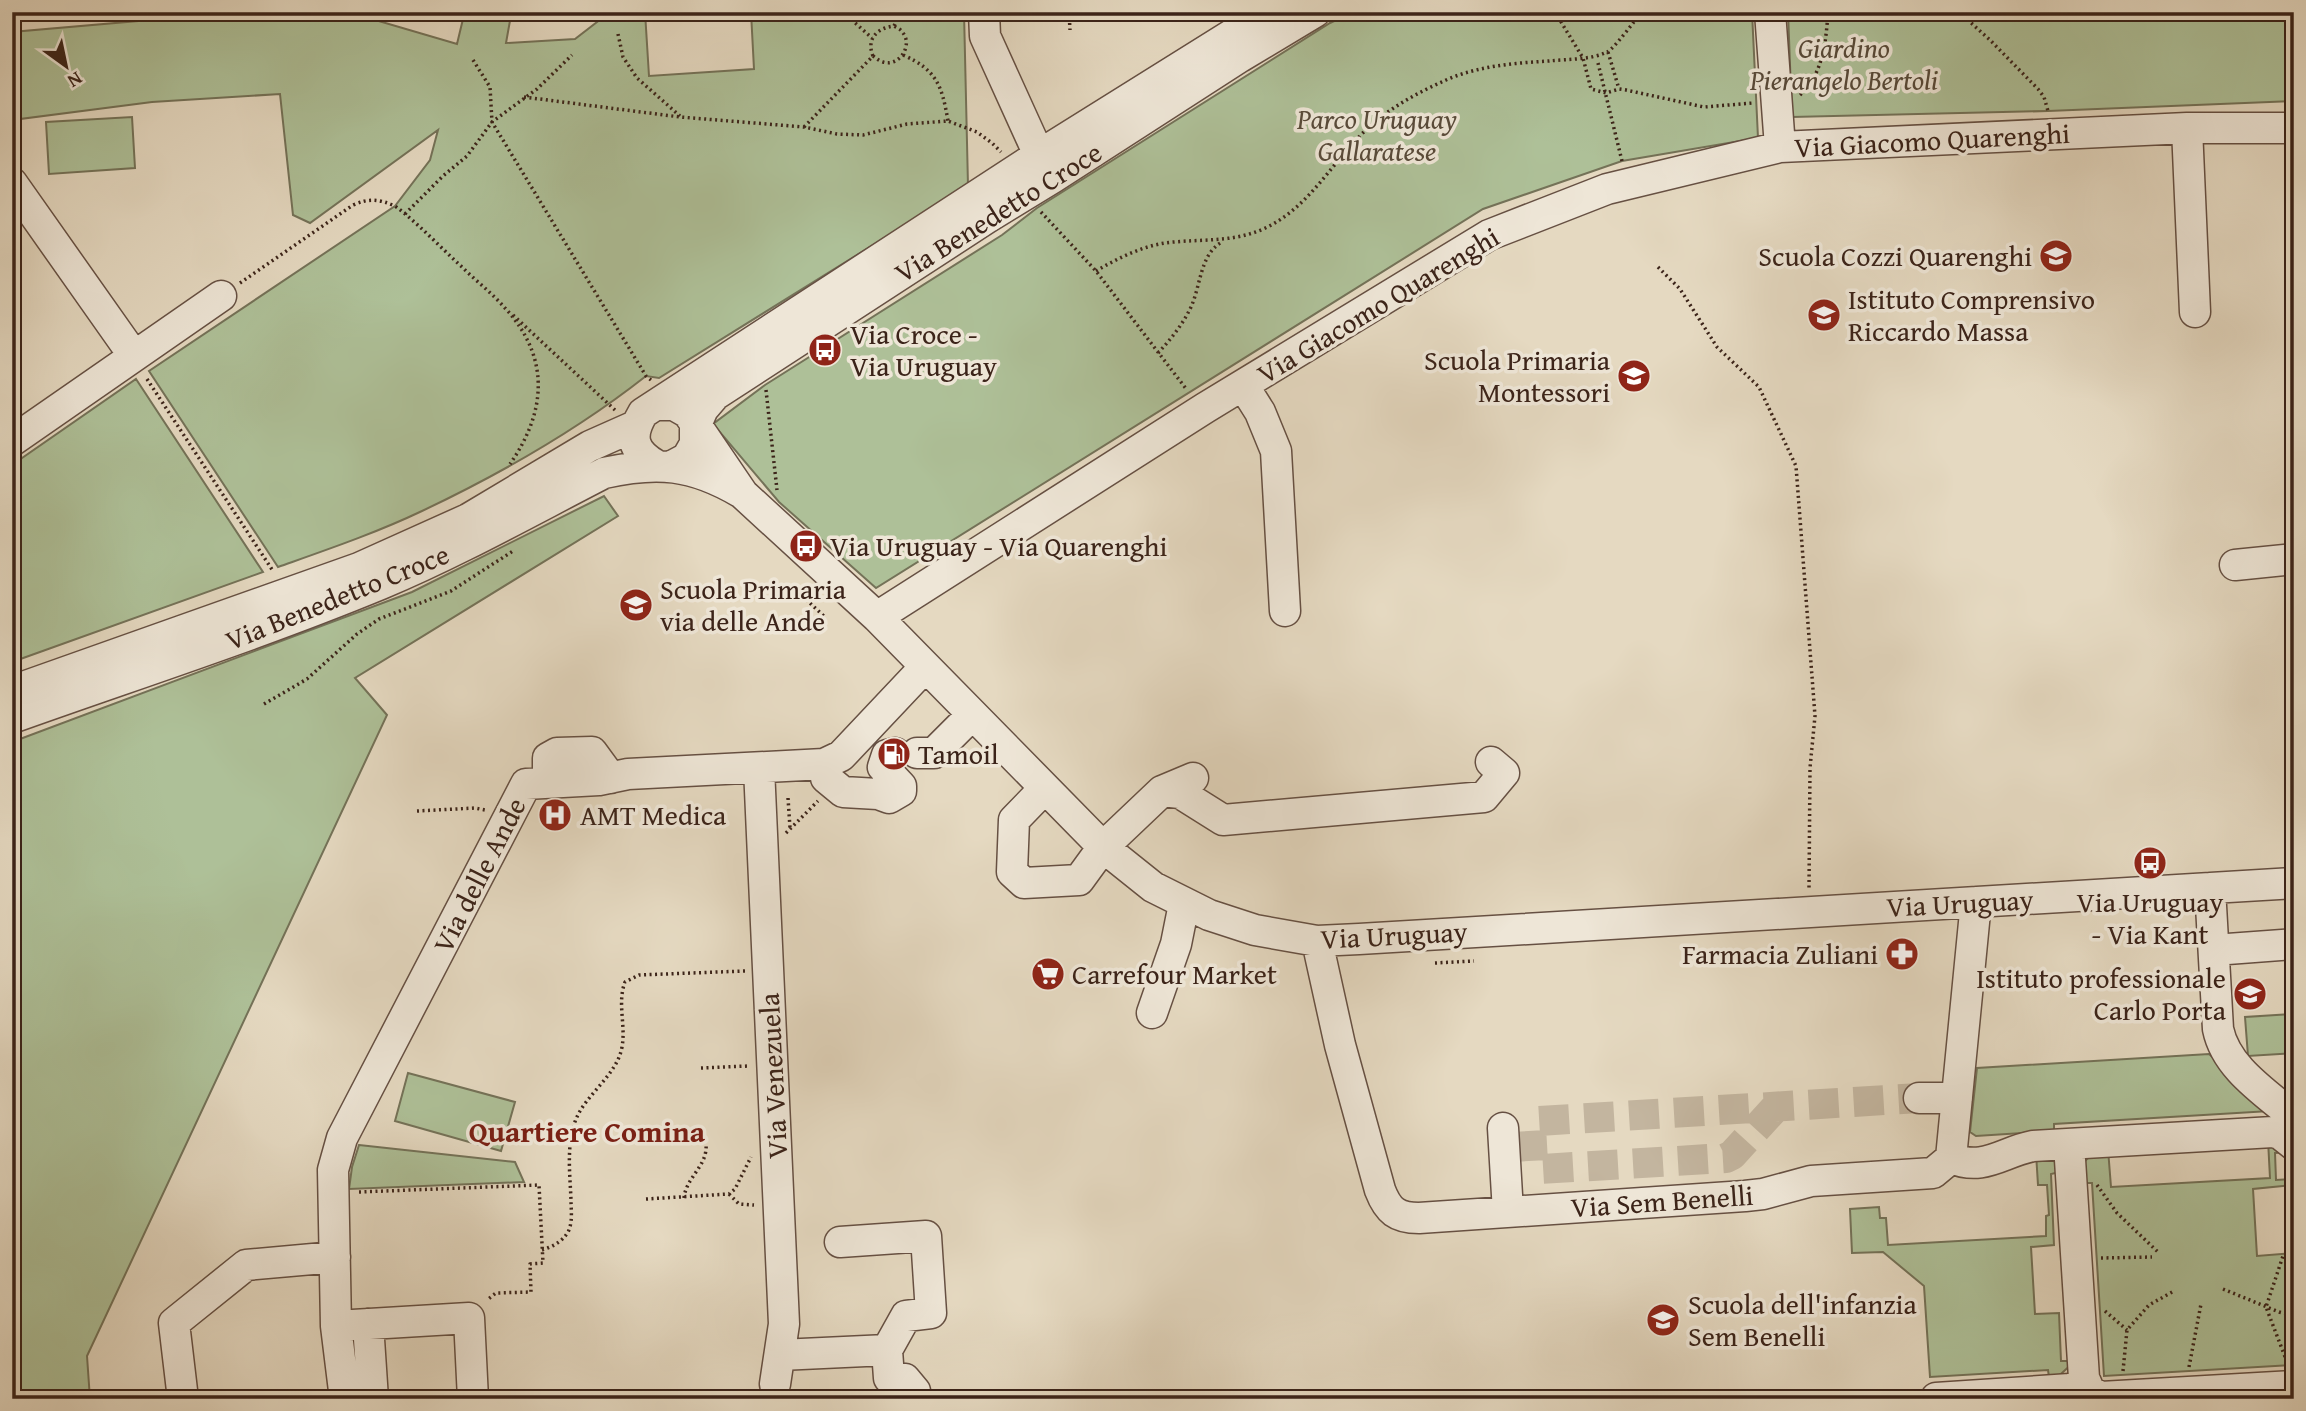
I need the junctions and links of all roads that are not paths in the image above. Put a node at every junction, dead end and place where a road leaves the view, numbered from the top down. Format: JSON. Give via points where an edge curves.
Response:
{"nodes":[{"id":1,"x":984,"y":12,"type":"edge"},
{"id":2,"x":1268,"y":12,"type":"edge"},
{"id":3,"x":1315,"y":12,"type":"edge"},
{"id":4,"x":1770,"y":12,"type":"edge"},
{"id":5,"x":2187,"y":128,"type":"junction"},
{"id":6,"x":2294,"y":128,"type":"edge"},
{"id":7,"x":1780,"y":147,"type":"junction"},
{"id":8,"x":1047,"y":166,"type":"junction"},
{"id":9,"x":12,"y":183,"type":"edge"},
{"id":10,"x":221,"y":296,"type":"road end"},
{"id":11,"x":2195,"y":312,"type":"dead end"},
{"id":12,"x":138,"y":365,"type":"junction"},
{"id":13,"x":1243,"y":385,"type":"junction"},
{"id":14,"x":658,"y":396,"type":"junction"},
{"id":15,"x":635,"y":426,"type":"junction"},
{"id":16,"x":695,"y":427,"type":"junction"},
{"id":17,"x":12,"y":441,"type":"edge"},
{"id":18,"x":664,"y":465,"type":"junction"},
{"id":19,"x":743,"y":494,"type":"junction"},
{"id":20,"x":2294,"y":559,"type":"edge"},
{"id":21,"x":2235,"y":565,"type":"dead end"},
{"id":22,"x":1285,"y":611,"type":"dead end"},
{"id":23,"x":877,"y":618,"type":"junction"},
{"id":24,"x":925,"y":667,"type":"junction"},
{"id":25,"x":12,"y":691,"type":"edge"},
{"id":26,"x":972,"y":715,"type":"junction"},
{"id":27,"x":12,"y":718,"type":"edge"},
{"id":28,"x":1491,"y":762,"type":"dead end"},
{"id":29,"x":824,"y":764,"type":"junction"},
{"id":30,"x":759,"y":768,"type":"junction"},
{"id":31,"x":1192,"y":778,"type":"dead end"},
{"id":32,"x":1044,"y":789,"type":"junction"},
{"id":33,"x":1162,"y":791,"type":"junction"},
{"id":34,"x":1102,"y":846,"type":"junction"},
{"id":35,"x":2294,"y":883,"type":"edge"},
{"id":36,"x":2210,"y":888,"type":"junction"},
{"id":37,"x":1976,"y":902,"type":"junction"},
{"id":38,"x":1184,"y":904,"type":"junction"},
{"id":39,"x":1317,"y":941,"type":"junction"},
{"id":40,"x":2294,"y":944,"type":"edge"},
{"id":41,"x":2214,"y":950,"type":"junction"},
{"id":42,"x":1152,"y":1013,"type":"dead end"},
{"id":43,"x":1919,"y":1098,"type":"tunnel mouth"},
{"id":44,"x":1957,"y":1098,"type":"junction"},
{"id":45,"x":2294,"y":1117,"type":"edge"},
{"id":46,"x":1503,"y":1128,"type":"dead end"},
{"id":47,"x":2069,"y":1144,"type":"junction"},
{"id":48,"x":2294,"y":1145,"type":"edge"},
{"id":49,"x":1951,"y":1158,"type":"junction"},
{"id":50,"x":1508,"y":1212,"type":"junction"},
{"id":51,"x":840,"y":1242,"type":"dead end"},
{"id":52,"x":335,"y":1257,"type":"junction"},
{"id":53,"x":368,"y":1324,"type":"junction"},
{"id":54,"x":336,"y":1326,"type":"junction"},
{"id":55,"x":887,"y":1350,"type":"junction"},
{"id":56,"x":2291,"y":1377,"type":"edge"},
{"id":57,"x":2085,"y":1384,"type":"junction"},
{"id":58,"x":1936,"y":1398,"type":"edge"},
{"id":59,"x":183,"y":1399,"type":"edge"},
{"id":60,"x":345,"y":1399,"type":"edge"},
{"id":61,"x":373,"y":1399,"type":"edge"},
{"id":62,"x":472,"y":1399,"type":"edge"},
{"id":63,"x":915,"y":1399,"type":"edge"}],
"edges":[{"from":1,"to":8,"type":"street","via":[[985,36]]},
{"from":2,"to":8,"type":"street","name":"Via Benedetto Croce"},
{"from":3,"to":8,"type":"street","name":"Via Benedetto Croce"},
{"from":4,"to":7,"type":"street"},
{"from":5,"to":6,"type":"street","name":"Via Giacomo Quarenghi"},
{"from":5,"to":7,"type":"street","name":"Via Giacomo Quarenghi"},
{"from":5,"to":11,"type":"street"},
{"from":7,"to":13,"type":"street","name":"Via Giacomo Quarenghi","via":[[1607,189],[1489,235]]},
{"from":8,"to":14,"type":"street","name":"Via Benedetto Croce"},
{"from":8,"to":16,"type":"street","name":"Via Benedetto Croce","via":[[987,218],[717,394]]},
{"from":9,"to":12,"type":"street"},
{"from":10,"to":12,"type":"street"},
{"from":12,"to":17,"type":"street"},
{"from":13,"to":22,"type":"street","via":[[1276,451]]},
{"from":13,"to":23,"type":"street","name":"Via Giacomo Quarenghi"},
{"from":14,"to":15,"type":"street"},
{"from":14,"to":16,"type":"street","via":[[688,413]]},
{"from":15,"to":18,"type":"street","via":[[635,442],[642,457]]},
{"from":15,"to":25,"type":"street","name":"Via Benedetto Croce","via":[[590,446],[468,519],[370,563]]},
{"from":16,"to":18,"type":"street","via":[[695,444],[687,458]]},
{"from":16,"to":19,"type":"street","name":"Via Uruguay"},
{"from":18,"to":19,"type":"street","via":[[719,480]]},
{"from":18,"to":27,"type":"street","name":"Via Benedetto Croce","via":[[604,473],[381,584]]},
{"from":19,"to":23,"type":"street","name":"Via Uruguay"},
{"from":20,"to":21,"type":"street"},
{"from":23,"to":24,"type":"street","name":"Via Uruguay"},
{"from":24,"to":26,"type":"street","name":"Via Uruguay"},
{"from":24,"to":29,"type":"street","via":[[841,756]]},
{"from":26,"to":29,"type":"street","via":[[934,753],[887,755],[883,767],[901,786],[889,797],[843,792],[826,778]]},
{"from":26,"to":32,"type":"street","name":"Via Uruguay"},
{"from":28,"to":33,"type":"street","via":[[1504,773],[1484,797],[1223,820],[1180,793]]},
{"from":29,"to":30,"type":"street","name":"Via delle Ande"},
{"from":30,"to":52,"type":"street","name":"Via delle Ande","via":[[526,784],[342,1138],[333,1170]]},
{"from":30,"to":55,"type":"street","name":"Via Venezuela","via":[[784,1324],[777,1370]]},
{"from":31,"to":33,"type":"street"},
{"from":32,"to":34,"type":"street","name":"Via Uruguay"},
{"from":32,"to":34,"type":"street","via":[[1014,820],[1012,872],[1024,883],[1079,880]]},
{"from":33,"to":34,"type":"street"},
{"from":34,"to":38,"type":"street","name":"Via Uruguay","via":[[1153,887]]},
{"from":35,"to":36,"type":"street","name":"Via Uruguay"},
{"from":36,"to":37,"type":"street","name":"Via Uruguay"},
{"from":36,"to":41,"type":"street"},
{"from":37,"to":39,"type":"street","name":"Via Uruguay"},
{"from":37,"to":44,"type":"street"},
{"from":38,"to":39,"type":"street","name":"Via Uruguay","via":[[1255,930]]},
{"from":38,"to":42,"type":"street","via":[[1176,944]]},
{"from":39,"to":50,"type":"street","name":"Via Sem Benelli","via":[[1340,1045],[1389,1210],[1419,1218]]},
{"from":40,"to":41,"type":"street"},
{"from":41,"to":45,"type":"street","via":[[2223,1047],[2239,1069]]},
{"from":43,"to":44,"type":"street"},
{"from":44,"to":49,"type":"street"},
{"from":46,"to":50,"type":"street"},
{"from":47,"to":48,"type":"street","via":[[2273,1132]]},
{"from":47,"to":49,"type":"street","via":[[2024,1148],[1982,1163]]},
{"from":47,"to":57,"type":"street"},
{"from":49,"to":50,"type":"street","name":"Via Sem Benelli","via":[[1933,1173],[1811,1181],[1763,1194]]},
{"from":51,"to":55,"type":"street","via":[[926,1236],[931,1313],[906,1316]]},
{"from":52,"to":54,"type":"street","name":"Via delle Ande"},
{"from":52,"to":59,"type":"street","via":[[246,1265],[174,1324]]},
{"from":53,"to":54,"type":"street"},
{"from":53,"to":61,"type":"street"},
{"from":53,"to":62,"type":"street","via":[[469,1318]]},
{"from":54,"to":60,"type":"street","name":"Via delle Ande"},
{"from":55,"to":63,"type":"street","via":[[889,1378],[905,1380],[915,1391]]},
{"from":56,"to":57,"type":"street","via":[[2120,1396],[2095,1396]]},
{"from":57,"to":58,"type":"street","via":[[2070,1389]]}]}
